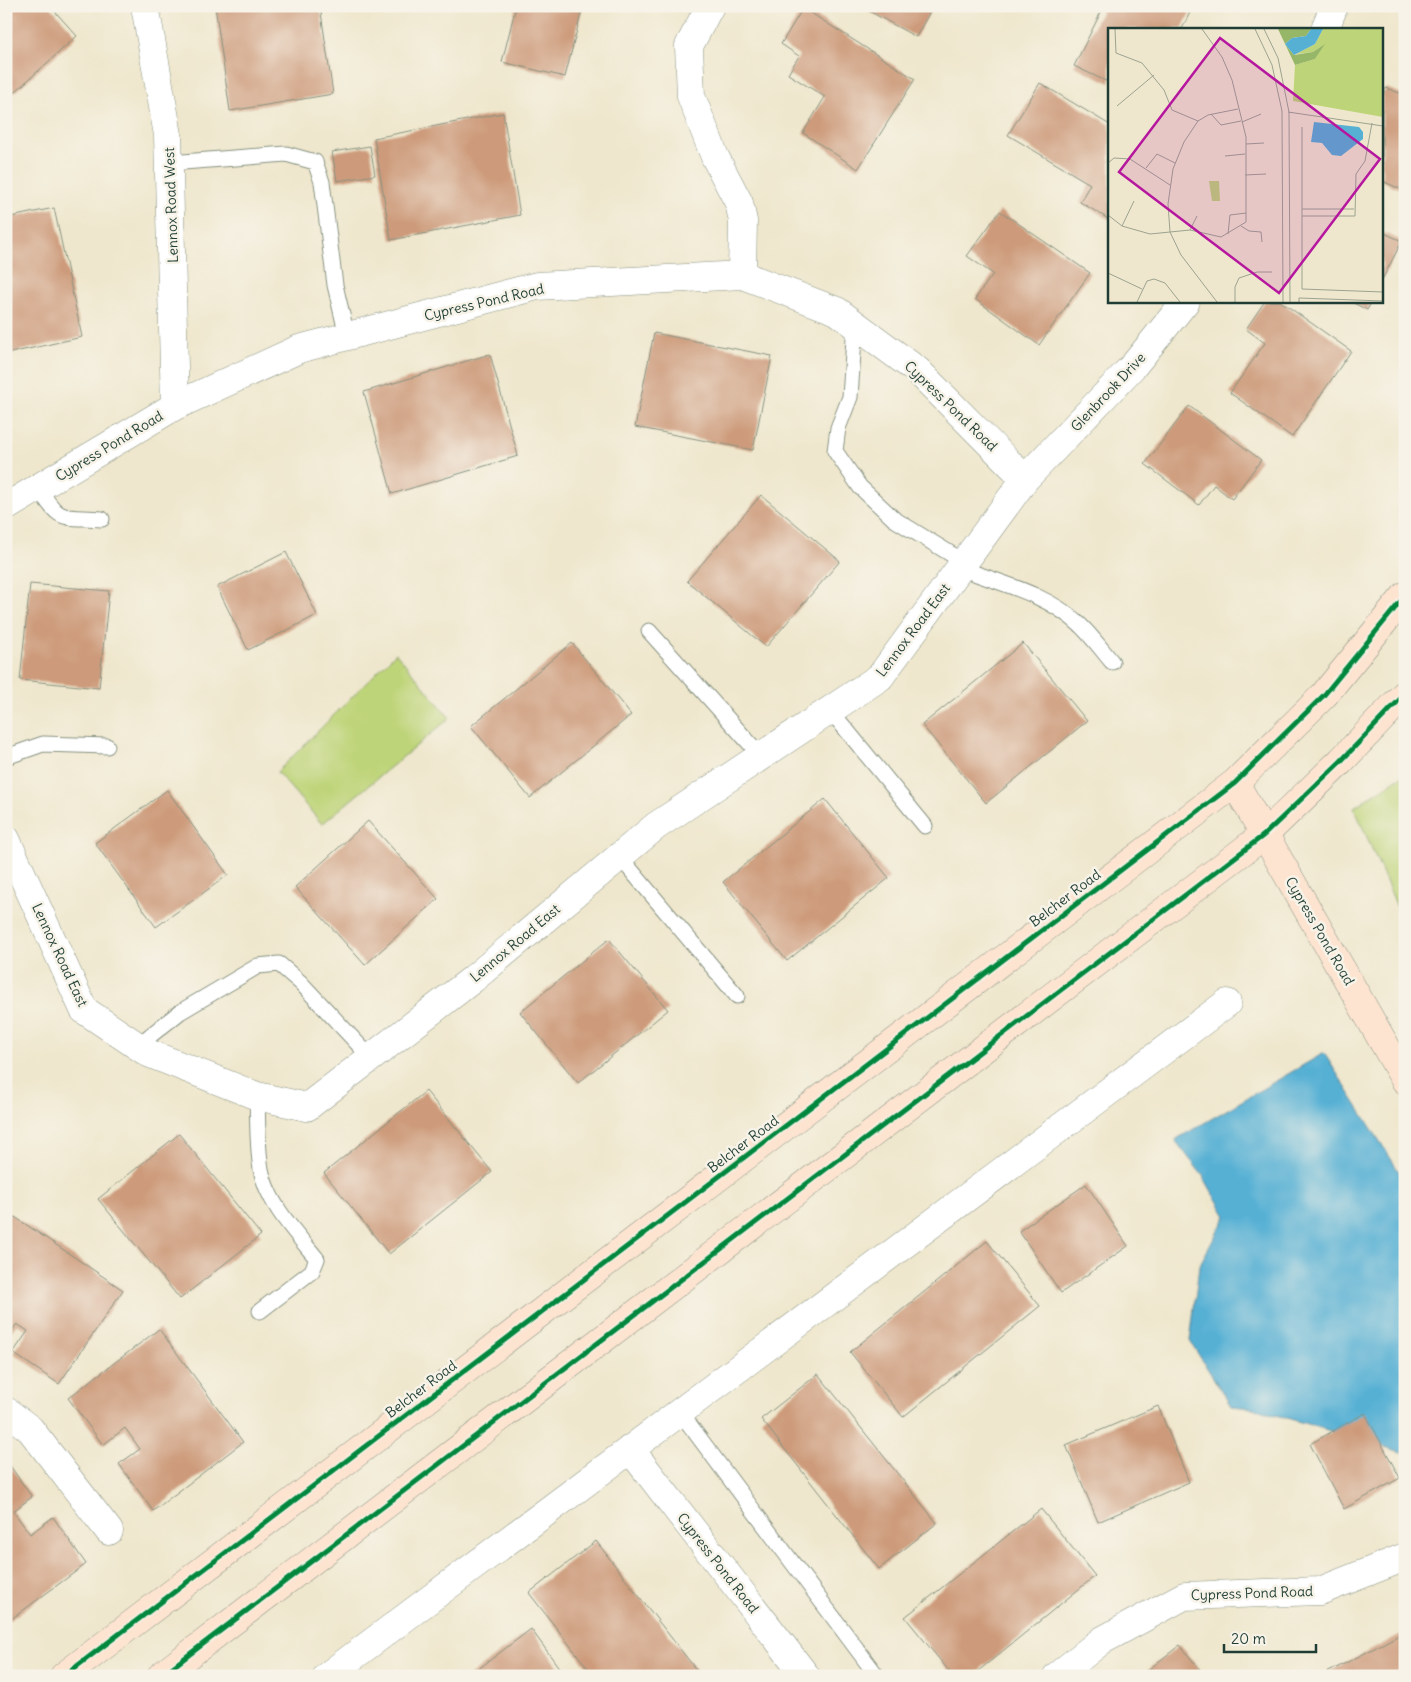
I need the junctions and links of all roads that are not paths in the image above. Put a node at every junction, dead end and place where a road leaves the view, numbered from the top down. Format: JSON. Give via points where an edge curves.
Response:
{"nodes":[{"id":1,"x":145,"y":6,"type":"edge"},
{"id":2,"x":710,"y":6,"type":"edge"},
{"id":3,"x":1334,"y":6,"type":"edge"},
{"id":4,"x":1325,"y":28,"type":"edge"},
{"id":5,"x":170,"y":163,"type":"junction"},
{"id":6,"x":742,"y":275,"type":"junction"},
{"id":7,"x":1185,"y":302,"type":"edge"},
{"id":8,"x":855,"y":324,"type":"junction"},
{"id":9,"x":347,"y":336,"type":"junction"},
{"id":10,"x":175,"y":406,"type":"junction"},
{"id":11,"x":1026,"y":479,"type":"junction"},
{"id":12,"x":38,"y":488,"type":"junction"},
{"id":13,"x":6,"y":507,"type":"edge"},
{"id":14,"x":102,"y":519,"type":"dead end"},
{"id":15,"x":962,"y":565,"type":"junction"},
{"id":16,"x":1405,"y":596,"type":"edge"},
{"id":17,"x":649,"y":632,"type":"dead end"},
{"id":18,"x":1112,"y":662,"type":"dead end"},
{"id":19,"x":1405,"y":694,"type":"edge"},
{"id":20,"x":830,"y":710,"type":"junction"},
{"id":21,"x":107,"y":746,"type":"dead end"},
{"id":22,"x":760,"y":756,"type":"junction"},
{"id":23,"x":6,"y":757,"type":"edge"},
{"id":24,"x":1234,"y":783,"type":"junction"},
{"id":25,"x":924,"y":826,"type":"dead end"},
{"id":26,"x":1264,"y":835,"type":"junction"},
{"id":27,"x":6,"y":838,"type":"edge"},
{"id":28,"x":619,"y":856,"type":"junction"},
{"id":29,"x":737,"y":996,"type":"dead end"},
{"id":30,"x":1227,"y":1003,"type":"dead end"},
{"id":31,"x":136,"y":1047,"type":"junction"},
{"id":32,"x":370,"y":1058,"type":"junction"},
{"id":33,"x":1405,"y":1080,"type":"edge"},
{"id":34,"x":257,"y":1096,"type":"junction"},
{"id":35,"x":260,"y":1311,"type":"dead end"},
{"id":36,"x":6,"y":1411,"type":"edge"},
{"id":37,"x":680,"y":1412,"type":"junction"},
{"id":38,"x":630,"y":1449,"type":"junction"},
{"id":39,"x":110,"y":1530,"type":"dead end"},
{"id":40,"x":1405,"y":1557,"type":"edge"},
{"id":41,"x":64,"y":1676,"type":"edge"},
{"id":42,"x":160,"y":1676,"type":"edge"},
{"id":43,"x":327,"y":1676,"type":"edge"},
{"id":44,"x":806,"y":1676,"type":"edge"},
{"id":45,"x":878,"y":1676,"type":"edge"},
{"id":46,"x":1056,"y":1676,"type":"edge"}],
"edges":[{"from":1,"to":5,"type":"street","name":"Lennox Road West"},
{"from":2,"to":6,"type":"street","via":[[689,46],[691,96],[715,157],[739,203],[743,221]]},
{"from":3,"to":4,"type":"street"},
{"from":5,"to":9,"type":"lane","via":[[286,154],[315,162],[322,182],[335,285]]},
{"from":5,"to":10,"type":"street","name":"Lennox Road West"},
{"from":6,"to":8,"type":"street","name":"Cypress Pond Road","via":[[837,311]]},
{"from":6,"to":9,"type":"street","name":"Cypress Pond Road","via":[[537,286]]},
{"from":7,"to":11,"type":"street","name":"Glenbrook Drive","via":[[1134,365]]},
{"from":8,"to":11,"type":"street","name":"Cypress Pond Road","via":[[918,371]]},
{"from":8,"to":15,"type":"lane","via":[[850,397],[838,428],[835,451],[860,488],[894,519]]},
{"from":9,"to":10,"type":"street","name":"Cypress Pond Road","via":[[299,349]]},
{"from":10,"to":12,"type":"street","name":"Cypress Pond Road"},
{"from":11,"to":15,"type":"street","name":"Lennox Road East"},
{"from":12,"to":13,"type":"street","name":"Cypress Pond Road"},
{"from":12,"to":14,"type":"lane","via":[[55,513],[61,516]]},
{"from":15,"to":18,"type":"lane","via":[[1062,611],[1079,623]]},
{"from":15,"to":20,"type":"street","name":"Lennox Road East","via":[[880,677]]},
{"from":16,"to":24,"type":"main road","name":"Belcher Road","via":[[1324,696]]},
{"from":17,"to":22,"type":"lane"},
{"from":19,"to":26,"type":"main road"},
{"from":20,"to":22,"type":"street","name":"Lennox Road East"},
{"from":20,"to":25,"type":"lane"},
{"from":21,"to":23,"type":"lane","via":[[43,744]]},
{"from":22,"to":28,"type":"street","name":"Lennox Road East","via":[[656,826]]},
{"from":24,"to":26,"type":"main road","name":"Cypress Pond Road"},
{"from":24,"to":41,"type":"main road","name":"Belcher Road"},
{"from":26,"to":33,"type":"main road","name":"Cypress Pond Road"},
{"from":26,"to":42,"type":"main road"},
{"from":27,"to":31,"type":"street","name":"Lennox Road East","via":[[84,1010]]},
{"from":28,"to":29,"type":"lane"},
{"from":28,"to":32,"type":"street","name":"Lennox Road East","via":[[473,979]]},
{"from":30,"to":37,"type":"street"},
{"from":31,"to":32,"type":"lane","via":[[180,1012],[258,966],[279,964],[301,983]]},
{"from":31,"to":34,"type":"street","name":"Lennox Road East"},
{"from":32,"to":34,"type":"street","name":"Lennox Road East","via":[[307,1106]]},
{"from":34,"to":35,"type":"lane","via":[[261,1170],[283,1216],[317,1259],[312,1271]]},
{"from":36,"to":39,"type":"street","via":[[30,1429]]},
{"from":37,"to":38,"type":"street"},
{"from":37,"to":45,"type":"lane"},
{"from":38,"to":43,"type":"street"},
{"from":38,"to":44,"type":"street","name":"Cypress Pond Road"},
{"from":40,"to":46,"type":"street","name":"Cypress Pond Road","via":[[1320,1591],[1184,1596],[1101,1641]]}]}
